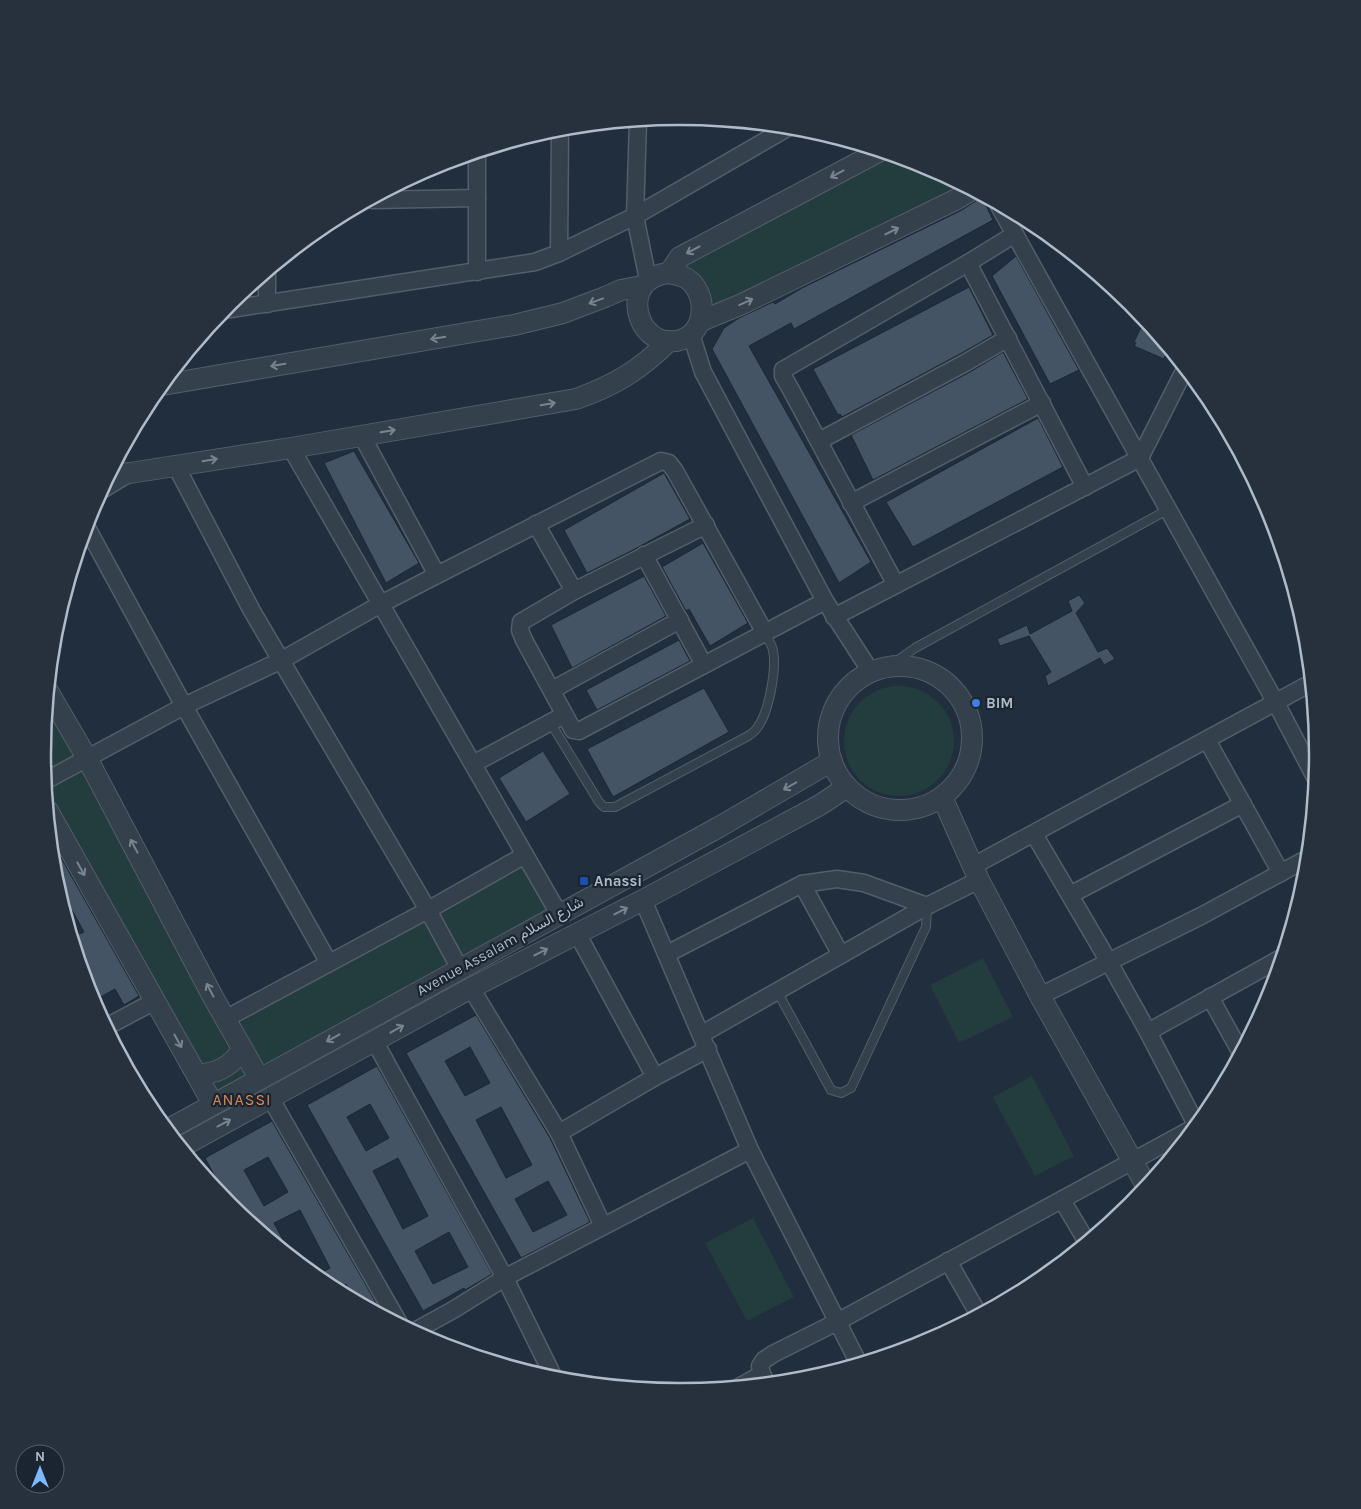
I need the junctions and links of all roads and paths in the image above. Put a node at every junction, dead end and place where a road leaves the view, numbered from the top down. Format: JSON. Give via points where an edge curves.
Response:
{"nodes":[{"id":1,"x":638,"y":127,"type":"edge"},
{"id":2,"x":771,"y":132,"type":"edge"},
{"id":3,"x":560,"y":137,"type":"edge"},
{"id":4,"x":871,"y":156,"type":"edge"},
{"id":5,"x":477,"y":159,"type":"edge"},
{"id":6,"x":966,"y":194,"type":"edge"},
{"id":7,"x":477,"y":198,"type":"junction"},
{"id":8,"x":384,"y":200,"type":"edge"},
{"id":9,"x":636,"y":216,"type":"junction"},
{"id":10,"x":1005,"y":216,"type":"edge"},
{"id":11,"x":1015,"y":234,"type":"junction"},
{"id":12,"x":559,"y":253,"type":"junction"},
{"id":13,"x":968,"y":263,"type":"junction"},
{"id":14,"x":477,"y":272,"type":"junction"},
{"id":15,"x":655,"y":278,"type":"junction"},
{"id":16,"x":267,"y":280,"type":"edge"},
{"id":17,"x":267,"y":304,"type":"junction"},
{"id":18,"x":238,"y":308,"type":"edge"},
{"id":19,"x":684,"y":334,"type":"junction"},
{"id":20,"x":1008,"y":338,"type":"junction"},
{"id":21,"x":1182,"y":374,"type":"edge"},
{"id":22,"x":172,"y":383,"type":"edge"},
{"id":23,"x":1042,"y":403,"type":"junction"},
{"id":24,"x":362,"y":436,"type":"junction"},
{"id":25,"x":818,"y":441,"type":"junction"},
{"id":26,"x":292,"y":448,"type":"junction"},
{"id":27,"x":1140,"y":458,"type":"junction"},
{"id":28,"x":176,"y":466,"type":"junction"},
{"id":29,"x":120,"y":474,"type":"edge"},
{"id":30,"x":1085,"y":487,"type":"junction"},
{"id":31,"x":851,"y":503,"type":"junction"},
{"id":32,"x":1169,"y":509,"type":"junction"},
{"id":33,"x":536,"y":524,"type":"junction"},
{"id":34,"x":706,"y":525,"type":"junction"},
{"id":35,"x":91,"y":535,"type":"edge"},
{"id":36,"x":644,"y":555,"type":"junction"},
{"id":37,"x":436,"y":576,"type":"junction"},
{"id":38,"x":896,"y":585,"type":"junction"},
{"id":39,"x":574,"y":591,"type":"junction"},
{"id":40,"x":825,"y":601,"type":"junction"},
{"id":41,"x":381,"y":604,"type":"junction"},
{"id":42,"x":834,"y":617,"type":"junction"},
{"id":43,"x":680,"y":620,"type":"junction"},
{"id":44,"x":765,"y":633,"type":"junction"},
{"id":45,"x":282,"y":660,"type":"junction"},
{"id":46,"x":704,"y":665,"type":"junction"},
{"id":47,"x":880,"y":669,"type":"junction"},
{"id":48,"x":1305,"y":687,"type":"edge"},
{"id":49,"x":552,"y":690,"type":"junction"},
{"id":50,"x":54,"y":703,"type":"edge"},
{"id":51,"x":1276,"y":703,"type":"junction"},
{"id":52,"x":184,"y":706,"type":"junction"},
{"id":53,"x":557,"y":718,"type":"junction"},
{"id":54,"x":1207,"y":740,"type":"junction"},
{"id":55,"x":88,"y":758,"type":"junction"},
{"id":56,"x":832,"y":761,"type":"junction"},
{"id":57,"x":473,"y":764,"type":"junction"},
{"id":58,"x":1309,"y":766,"type":"edge"},
{"id":59,"x":52,"y":776,"type":"edge"},
{"id":60,"x":847,"y":787,"type":"junction"},
{"id":61,"x":942,"y":797,"type":"junction"},
{"id":62,"x":1242,"y":804,"type":"junction"},
{"id":63,"x":56,"y":825,"type":"edge"},
{"id":64,"x":1034,"y":834,"type":"junction"},
{"id":65,"x":526,"y":855,"type":"junction"},
{"id":66,"x":1300,"y":862,"type":"edge"},
{"id":67,"x":976,"y":873,"type":"junction"},
{"id":68,"x":1281,"y":873,"type":"junction"},
{"id":69,"x":802,"y":884,"type":"junction"},
{"id":70,"x":1070,"y":895,"type":"junction"},
{"id":71,"x":643,"y":900,"type":"junction"},
{"id":72,"x":926,"y":906,"type":"junction"},
{"id":73,"x":428,"y":910,"type":"junction"},
{"id":74,"x":560,"y":914,"type":"junction"},
{"id":75,"x":577,"y":933,"type":"junction"},
{"id":76,"x":667,"y":954,"type":"junction"},
{"id":77,"x":841,"y":954,"type":"junction"},
{"id":78,"x":1109,"y":962,"type":"junction"},
{"id":79,"x":1274,"y":962,"type":"edge"},
{"id":80,"x":329,"y":963,"type":"junction"},
{"id":81,"x":460,"y":969,"type":"junction"},
{"id":82,"x":471,"y":988,"type":"junction"},
{"id":83,"x":777,"y":991,"type":"junction"},
{"id":84,"x":1040,"y":996,"type":"junction"},
{"id":85,"x":1210,"y":997,"type":"junction"},
{"id":86,"x":155,"y":1001,"type":"junction"},
{"id":87,"x":225,"y":1019,"type":"junction"},
{"id":88,"x":112,"y":1024,"type":"edge"},
{"id":89,"x":1148,"y":1032,"type":"junction"},
{"id":90,"x":374,"y":1042,"type":"junction"},
{"id":91,"x":705,"y":1042,"type":"junction"},
{"id":92,"x":1237,"y":1047,"type":"edge"},
{"id":93,"x":242,"y":1050,"type":"junction"},
{"id":94,"x":197,"y":1075,"type":"junction"},
{"id":95,"x":656,"y":1077,"type":"junction"},
{"id":96,"x":259,"y":1078,"type":"junction"},
{"id":97,"x":271,"y":1099,"type":"junction"},
{"id":98,"x":213,"y":1104,"type":"junction"},
{"id":99,"x":1193,"y":1119,"type":"edge"},
{"id":100,"x":173,"y":1127,"type":"edge"},
{"id":101,"x":559,"y":1133,"type":"junction"},
{"id":102,"x":1183,"y":1134,"type":"edge"},
{"id":103,"x":186,"y":1144,"type":"edge"},
{"id":104,"x":750,"y":1150,"type":"junction"},
{"id":105,"x":1133,"y":1161,"type":"junction"},
{"id":106,"x":1143,"y":1180,"type":"edge"},
{"id":107,"x":1062,"y":1200,"type":"junction"},
{"id":108,"x":603,"y":1226,"type":"junction"},
{"id":109,"x":1084,"y":1237,"type":"edge"},
{"id":110,"x":948,"y":1262,"type":"junction"},
{"id":111,"x":505,"y":1278,"type":"junction"},
{"id":112,"x":976,"y":1310,"type":"edge"},
{"id":113,"x":394,"y":1315,"type":"edge"},
{"id":114,"x":837,"y":1322,"type":"junction"},
{"id":115,"x":422,"y":1328,"type":"edge"},
{"id":116,"x":856,"y":1358,"type":"edge"},
{"id":117,"x":550,"y":1370,"type":"edge"},
{"id":118,"x":765,"y":1378,"type":"edge"}],
"edges":[{"from":1,"to":9,"type":"street"},
{"from":2,"to":9,"type":"street"},
{"from":3,"to":12,"type":"street"},
{"from":4,"to":15,"type":"street","one_way":true,"via":[[680,257]]},
{"from":5,"to":7,"type":"street"},
{"from":19,"to":6,"type":"street","one_way":true},
{"from":7,"to":8,"type":"street"},
{"from":7,"to":14,"type":"street"},
{"from":9,"to":12,"type":"street"},
{"from":9,"to":15,"type":"street","via":[[643,255]]},
{"from":10,"to":11,"type":"street"},
{"from":11,"to":13,"type":"street"},
{"from":11,"to":27,"type":"street"},
{"from":12,"to":14,"type":"street","via":[[528,264]]},
{"from":13,"to":20,"type":"street"},
{"from":13,"to":25,"type":"street","via":[[783,370],[783,376]]},
{"from":14,"to":17,"type":"street"},
{"from":15,"to":19,"type":"street","via":[[679,275],[690,280],[697,290],[703,310]]},
{"from":15,"to":19,"type":"street","via":[[638,296],[642,325],[657,338]]},
{"from":15,"to":22,"type":"street","one_way":true,"via":[[563,313],[514,325]]},
{"from":16,"to":17,"type":"street"},
{"from":17,"to":18,"type":"street"},
{"from":24,"to":19,"type":"street","one_way":true,"via":[[576,399],[633,372]]},
{"from":19,"to":40,"type":"street"},
{"from":20,"to":23,"type":"street"},
{"from":20,"to":25,"type":"street"},
{"from":21,"to":27,"type":"street"},
{"from":23,"to":30,"type":"street"},
{"from":23,"to":31,"type":"street"},
{"from":24,"to":26,"type":"street"},
{"from":24,"to":37,"type":"street"},
{"from":25,"to":31,"type":"street"},
{"from":28,"to":26,"type":"street","one_way":true},
{"from":26,"to":41,"type":"street"},
{"from":27,"to":30,"type":"street"},
{"from":27,"to":32,"type":"street"},
{"from":28,"to":29,"type":"street"},
{"from":28,"to":45,"type":"street","via":[[252,611]]},
{"from":30,"to":38,"type":"street"},
{"from":31,"to":38,"type":"street"},
{"from":32,"to":47,"type":"lane"},
{"from":32,"to":51,"type":"street"},
{"from":33,"to":34,"type":"street","via":[[650,466],[665,462],[675,471]]},
{"from":33,"to":37,"type":"street"},
{"from":33,"to":39,"type":"street"},
{"from":34,"to":36,"type":"street"},
{"from":34,"to":44,"type":"street"},
{"from":35,"to":52,"type":"street"},
{"from":36,"to":39,"type":"street"},
{"from":36,"to":43,"type":"street"},
{"from":37,"to":41,"type":"street"},
{"from":38,"to":42,"type":"street"},
{"from":39,"to":49,"type":"street","via":[[521,622],[524,640]]},
{"from":40,"to":42,"type":"street"},
{"from":40,"to":44,"type":"street"},
{"from":41,"to":45,"type":"street"},
{"from":41,"to":57,"type":"street"},
{"from":42,"to":47,"type":"street"},
{"from":43,"to":46,"type":"street"},
{"from":43,"to":49,"type":"street"},
{"from":44,"to":46,"type":"street"},
{"from":44,"to":53,"type":"lane","via":[[775,665],[763,718],[757,729],[615,807],[604,807],[599,802]]},
{"from":45,"to":52,"type":"street"},
{"from":45,"to":73,"type":"street"},
{"from":46,"to":53,"type":"street","via":[[579,731]]},
{"from":47,"to":56,"type":"street","via":[[854,683],[840,698],[831,718],[828,739]]},
{"from":47,"to":61,"type":"street","via":[[916,668],[941,678],[961,698],[972,723],[972,751],[962,777]]},
{"from":48,"to":51,"type":"street"},
{"from":49,"to":53,"type":"street"},
{"from":50,"to":55,"type":"street"},
{"from":51,"to":54,"type":"street"},
{"from":51,"to":58,"type":"street"},
{"from":52,"to":55,"type":"street"},
{"from":52,"to":80,"type":"street"},
{"from":53,"to":57,"type":"street"},
{"from":54,"to":62,"type":"street"},
{"from":54,"to":64,"type":"street"},
{"from":55,"to":59,"type":"street"},
{"from":87,"to":55,"type":"street","one_way":true},
{"from":56,"to":60,"type":"street"},
{"from":56,"to":74,"type":"street","name":"Avenue Assalam شارع السلام","one_way":true},
{"from":57,"to":65,"type":"street"},
{"from":60,"to":61,"type":"street","via":[[868,802],[893,810],[919,808]]},
{"from":60,"to":71,"type":"street","name":"Avenue Assalam شارع السلام","via":[[820,805]]},
{"from":61,"to":67,"type":"street"},
{"from":62,"to":68,"type":"street"},
{"from":62,"to":70,"type":"street"},
{"from":63,"to":86,"type":"street","one_way":true},
{"from":64,"to":67,"type":"street"},
{"from":64,"to":70,"type":"street"},
{"from":65,"to":73,"type":"street"},
{"from":65,"to":74,"type":"street"},
{"from":66,"to":68,"type":"street"},
{"from":67,"to":72,"type":"street"},
{"from":67,"to":84,"type":"street"},
{"from":68,"to":78,"type":"street"},
{"from":69,"to":72,"type":"street","via":[[837,879],[864,883]]},
{"from":69,"to":76,"type":"street"},
{"from":69,"to":77,"type":"street"},
{"from":70,"to":78,"type":"street"},
{"from":75,"to":71,"type":"street","name":"Avenue Assalam شارع السلام","one_way":true},
{"from":71,"to":76,"type":"street"},
{"from":72,"to":77,"type":"street"},
{"from":72,"to":83,"type":"lane","via":[[926,927],[851,1088],[842,1093],[831,1090]]},
{"from":73,"to":80,"type":"street"},
{"from":73,"to":81,"type":"street"},
{"from":74,"to":81,"type":"street","name":"Avenue Assalam شارع السلام"},
{"from":82,"to":75,"type":"street","name":"Avenue Assalam شارع السلام","one_way":true},
{"from":75,"to":95,"type":"street"},
{"from":76,"to":91,"type":"street"},
{"from":77,"to":83,"type":"street"},
{"from":78,"to":84,"type":"street"},
{"from":78,"to":89,"type":"street"},
{"from":79,"to":85,"type":"street"},
{"from":80,"to":87,"type":"street"},
{"from":81,"to":96,"type":"street","name":"Avenue Assalam شارع السلام","one_way":true},
{"from":90,"to":82,"type":"street","name":"Avenue Assalam شارع السلام","one_way":true},
{"from":82,"to":101,"type":"street"},
{"from":83,"to":91,"type":"street"},
{"from":84,"to":105,"type":"street"},
{"from":85,"to":89,"type":"street"},
{"from":85,"to":92,"type":"street"},
{"from":86,"to":88,"type":"street"},
{"from":86,"to":94,"type":"street","one_way":true},
{"from":87,"to":93,"type":"street"},
{"from":89,"to":99,"type":"street"},
{"from":90,"to":97,"type":"street","name":"Avenue Assalam شارع السلام"},
{"from":90,"to":111,"type":"street"},
{"from":91,"to":95,"type":"street"},
{"from":91,"to":104,"type":"street"},
{"from":93,"to":94,"type":"street","via":[[223,1068]]},
{"from":93,"to":96,"type":"street"},
{"from":94,"to":98,"type":"street"},
{"from":95,"to":101,"type":"street"},
{"from":96,"to":98,"type":"street","name":"Avenue Assalam شارع السلام"},
{"from":103,"to":97,"type":"street","name":"Avenue Assalam شارع السلام","one_way":true},
{"from":97,"to":113,"type":"street"},
{"from":98,"to":100,"type":"street","name":"Avenue Assalam شارع السلام"},
{"from":101,"to":108,"type":"street"},
{"from":102,"to":105,"type":"street"},
{"from":104,"to":108,"type":"street"},
{"from":104,"to":114,"type":"street"},
{"from":105,"to":106,"type":"street"},
{"from":105,"to":107,"type":"street"},
{"from":107,"to":109,"type":"street"},
{"from":107,"to":110,"type":"street"},
{"from":108,"to":111,"type":"street"},
{"from":110,"to":112,"type":"street"},
{"from":110,"to":114,"type":"street"},
{"from":111,"to":115,"type":"street"},
{"from":111,"to":117,"type":"street"},
{"from":114,"to":116,"type":"street"},
{"from":114,"to":118,"type":"street","via":[[764,1360],[760,1366]]}]}
